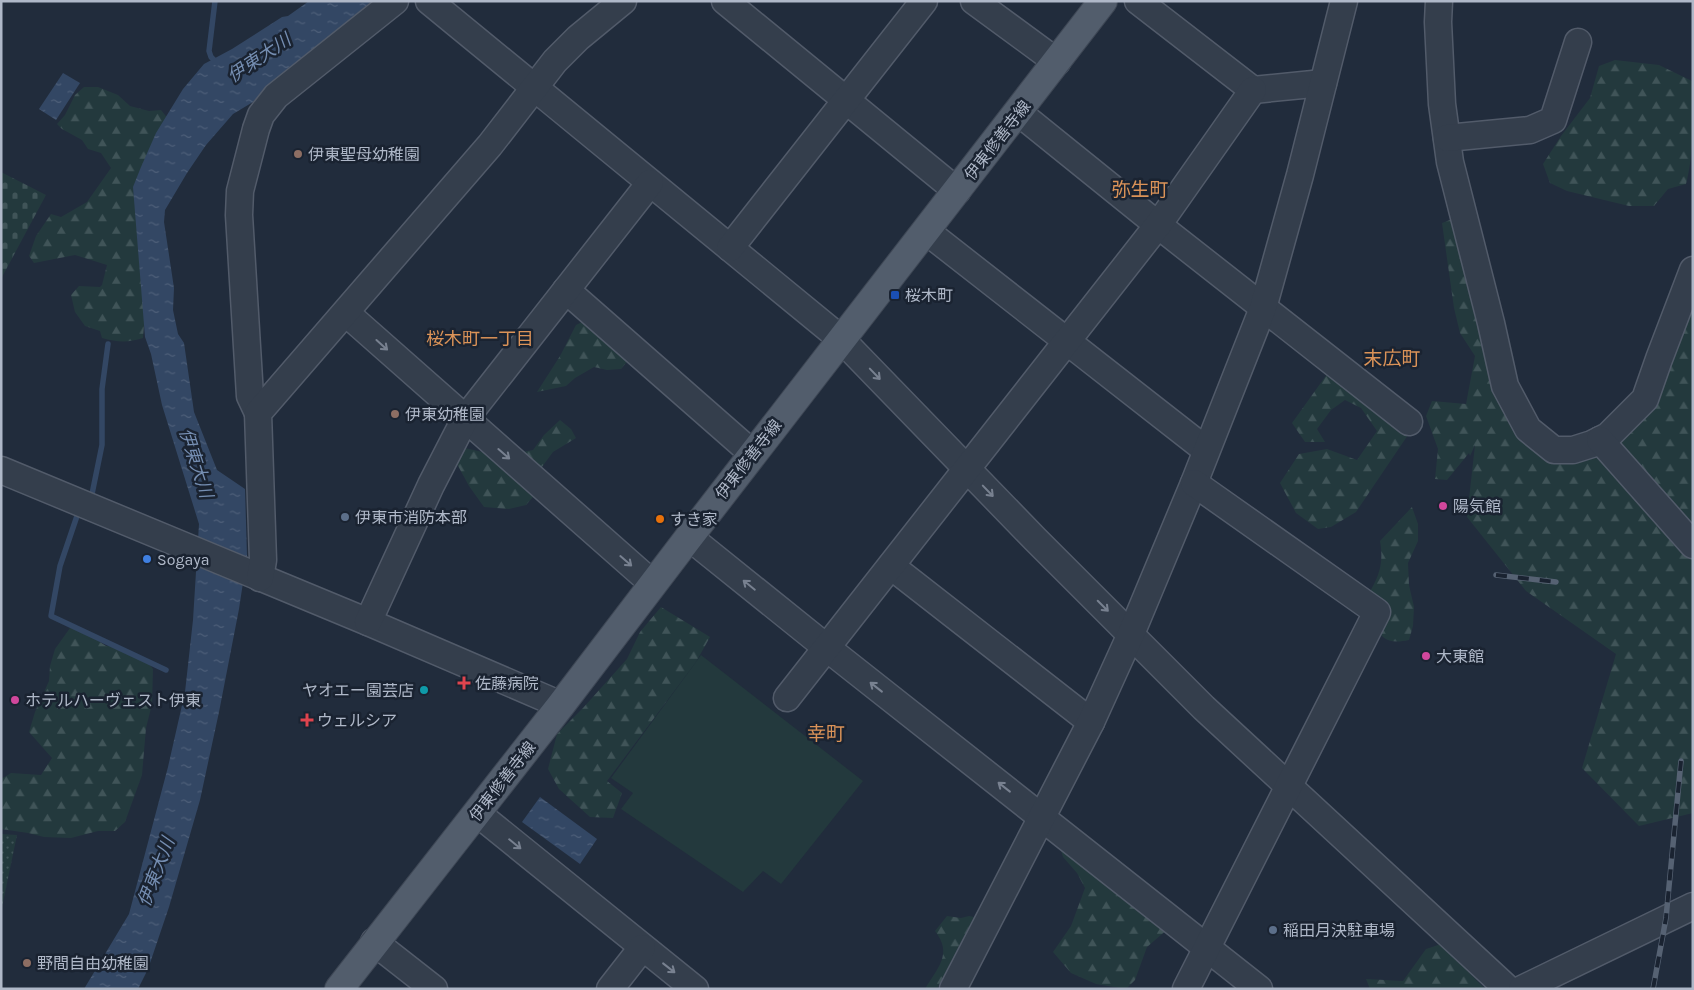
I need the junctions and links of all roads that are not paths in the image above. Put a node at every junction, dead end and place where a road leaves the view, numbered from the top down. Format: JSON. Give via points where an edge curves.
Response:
{"nodes":[{"id":1,"x":395,"y":1,"type":"edge"},
{"id":2,"x":429,"y":1,"type":"edge"},
{"id":3,"x":623,"y":1,"type":"edge"},
{"id":4,"x":725,"y":1,"type":"edge"},
{"id":5,"x":924,"y":1,"type":"edge"},
{"id":6,"x":974,"y":1,"type":"edge"},
{"id":7,"x":1104,"y":1,"type":"edge"},
{"id":8,"x":1138,"y":1,"type":"edge"},
{"id":9,"x":1344,"y":1,"type":"edge"},
{"id":10,"x":1439,"y":1,"type":"edge"},
{"id":11,"x":1578,"y":42,"type":"dead end"},
{"id":12,"x":1057,"y":62,"type":"junction"},
{"id":13,"x":1323,"y":84,"type":"junction"},
{"id":14,"x":535,"y":87,"type":"junction"},
{"id":15,"x":1253,"y":90,"type":"junction"},
{"id":16,"x":846,"y":101,"type":"junction"},
{"id":17,"x":1018,"y":112,"type":"junction"},
{"id":18,"x":1447,"y":138,"type":"junction"},
{"id":19,"x":650,"y":183,"type":"junction"},
{"id":20,"x":957,"y":191,"type":"junction"},
{"id":21,"x":1158,"y":225,"type":"junction"},
{"id":22,"x":926,"y":231,"type":"junction"},
{"id":23,"x":730,"y":248,"type":"junction"},
{"id":24,"x":1693,"y":270,"type":"edge"},
{"id":25,"x":566,"y":290,"type":"junction"},
{"id":26,"x":1263,"y":308,"type":"junction"},
{"id":27,"x":346,"y":313,"type":"junction"},
{"id":28,"x":841,"y":340,"type":"junction"},
{"id":29,"x":1067,"y":341,"type":"junction"},
{"id":30,"x":258,"y":413,"type":"junction"},
{"id":31,"x":465,"y":419,"type":"junction"},
{"id":32,"x":1409,"y":422,"type":"dead end"},
{"id":33,"x":1600,"y":440,"type":"junction"},
{"id":34,"x":1206,"y":450,"type":"junction"},
{"id":35,"x":753,"y":454,"type":"junction"},
{"id":36,"x":966,"y":469,"type":"junction"},
{"id":37,"x":1,"y":470,"type":"edge"},
{"id":38,"x":1194,"y":483,"type":"junction"},
{"id":39,"x":689,"y":537,"type":"junction"},
{"id":40,"x":1693,"y":545,"type":"edge"},
{"id":41,"x":890,"y":566,"type":"junction"},
{"id":42,"x":256,"y":576,"type":"junction"},
{"id":43,"x":653,"y":584,"type":"junction"},
{"id":44,"x":368,"y":622,"type":"junction"},
{"id":45,"x":1131,"y":634,"type":"junction"},
{"id":46,"x":827,"y":648,"type":"junction"},
{"id":47,"x":787,"y":698,"type":"dead end"},
{"id":48,"x":562,"y":706,"type":"junction"},
{"id":49,"x":1091,"y":722,"type":"junction"},
{"id":50,"x":1290,"y":787,"type":"junction"},
{"id":51,"x":478,"y":813,"type":"junction"},
{"id":52,"x":1043,"y":817,"type":"junction"},
{"id":53,"x":1693,"y":906,"type":"edge"},
{"id":54,"x":374,"y":942,"type":"junction"},
{"id":55,"x":642,"y":948,"type":"junction"},
{"id":56,"x":1208,"y":949,"type":"junction"},
{"id":57,"x":339,"y":989,"type":"edge"},
{"id":58,"x":434,"y":989,"type":"edge"},
{"id":59,"x":610,"y":989,"type":"edge"},
{"id":60,"x":695,"y":989,"type":"edge"},
{"id":61,"x":953,"y":989,"type":"edge"},
{"id":62,"x":1186,"y":989,"type":"edge"},
{"id":63,"x":1259,"y":989,"type":"edge"},
{"id":64,"x":1508,"y":989,"type":"edge"},
{"id":65,"x":1522,"y":989,"type":"edge"}],
"edges":[{"from":1,"to":30,"type":"street","via":[[276,96],[261,115],[256,130],[240,191],[239,215],[250,396]]},
{"from":2,"to":14,"type":"street"},
{"from":3,"to":14,"type":"street","via":[[578,38]]},
{"from":4,"to":16,"type":"street"},
{"from":5,"to":16,"type":"street"},
{"from":6,"to":12,"type":"street"},
{"from":7,"to":12,"type":"main road","name":"伊東修善寺線"},
{"from":8,"to":15,"type":"street"},
{"from":9,"to":13,"type":"street"},
{"from":10,"to":18,"type":"street","via":[[1442,104]]},
{"from":11,"to":18,"type":"street","via":[[1553,120],[1530,130]]},
{"from":12,"to":17,"type":"main road","name":"伊東修善寺線"},
{"from":13,"to":15,"type":"street"},
{"from":13,"to":26,"type":"street"},
{"from":14,"to":19,"type":"street"},
{"from":14,"to":27,"type":"street","via":[[490,145]]},
{"from":15,"to":21,"type":"street"},
{"from":16,"to":20,"type":"street"},
{"from":16,"to":23,"type":"street"},
{"from":17,"to":20,"type":"main road","name":"伊東修善寺線"},
{"from":17,"to":21,"type":"street"},
{"from":18,"to":33,"type":"street","via":[[1450,162],[1505,386],[1528,429],[1554,450],[1573,450]]},
{"from":19,"to":23,"type":"street"},
{"from":19,"to":25,"type":"street"},
{"from":20,"to":22,"type":"main road","name":"伊東修善寺線"},
{"from":21,"to":26,"type":"street"},
{"from":21,"to":29,"type":"street"},
{"from":22,"to":28,"type":"main road","name":"伊東修善寺線"},
{"from":22,"to":29,"type":"street"},
{"from":23,"to":28,"type":"street"},
{"from":24,"to":33,"type":"street","via":[[1646,399]]},
{"from":25,"to":31,"type":"street"},
{"from":25,"to":35,"type":"street"},
{"from":26,"to":32,"type":"street"},
{"from":26,"to":34,"type":"street"},
{"from":27,"to":30,"type":"street"},
{"from":27,"to":31,"type":"street","one_way":true},
{"from":28,"to":35,"type":"main road","name":"伊東修善寺線"},
{"from":28,"to":36,"type":"street","one_way":true},
{"from":29,"to":34,"type":"street"},
{"from":29,"to":36,"type":"street"},
{"from":30,"to":42,"type":"street","via":[[263,560]]},
{"from":31,"to":43,"type":"street","one_way":true},
{"from":31,"to":44,"type":"street"},
{"from":33,"to":40,"type":"street"},
{"from":34,"to":38,"type":"street"},
{"from":35,"to":39,"type":"main road","name":"伊東修善寺線"},
{"from":36,"to":41,"type":"street"},
{"from":36,"to":45,"type":"street","one_way":true},
{"from":37,"to":42,"type":"street"},
{"from":38,"to":45,"type":"street"},
{"from":38,"to":50,"type":"street","via":[[1377,612]]},
{"from":39,"to":43,"type":"main road","name":"伊東修善寺線"},
{"from":46,"to":39,"type":"street","one_way":true},
{"from":41,"to":46,"type":"street"},
{"from":41,"to":49,"type":"street"},
{"from":42,"to":44,"type":"street"},
{"from":43,"to":48,"type":"main road","name":"伊東修善寺線"},
{"from":44,"to":48,"type":"street"},
{"from":45,"to":49,"type":"street"},
{"from":45,"to":50,"type":"street","via":[[1204,708]]},
{"from":46,"to":47,"type":"street"},
{"from":52,"to":46,"type":"street","one_way":true},
{"from":48,"to":51,"type":"main road","name":"伊東修善寺線"},
{"from":49,"to":52,"type":"street"},
{"from":50,"to":56,"type":"street"},
{"from":50,"to":64,"type":"street"},
{"from":51,"to":54,"type":"main road","name":"伊東修善寺線"},
{"from":51,"to":55,"type":"street","one_way":true},
{"from":52,"to":56,"type":"street"},
{"from":52,"to":61,"type":"street"},
{"from":53,"to":65,"type":"street"},
{"from":54,"to":57,"type":"main road","name":"伊東修善寺線"},
{"from":54,"to":58,"type":"street"},
{"from":55,"to":59,"type":"street"},
{"from":55,"to":60,"type":"street","one_way":true},
{"from":56,"to":62,"type":"street"},
{"from":56,"to":63,"type":"street"}]}
